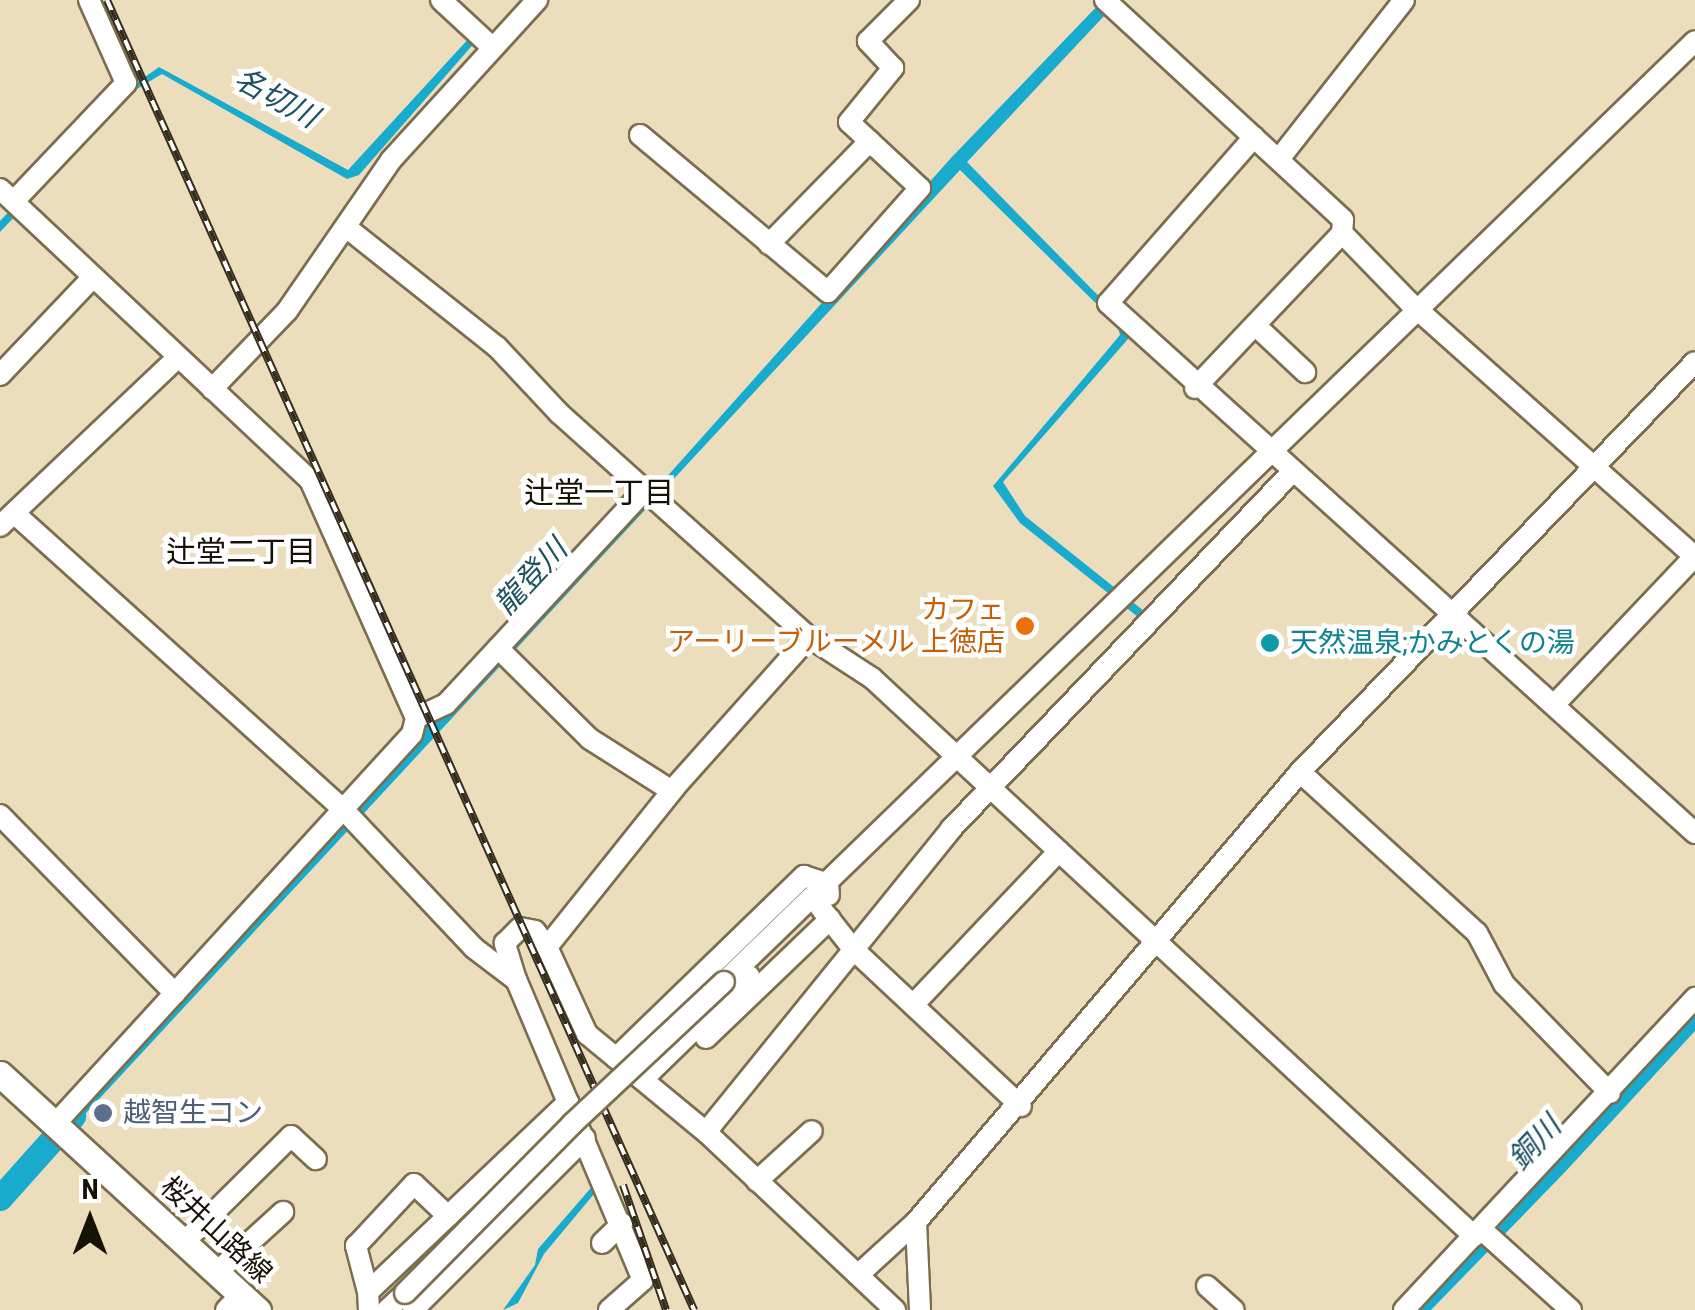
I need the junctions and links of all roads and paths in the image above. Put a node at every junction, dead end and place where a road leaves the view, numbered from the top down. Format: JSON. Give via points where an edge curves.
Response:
{"nodes":[{"id":1,"x":89,"y":0,"type":"edge"},
{"id":2,"x":441,"y":0,"type":"edge"},
{"id":3,"x":537,"y":0,"type":"edge"},
{"id":4,"x":909,"y":0,"type":"edge"},
{"id":5,"x":1105,"y":0,"type":"edge"},
{"id":6,"x":1404,"y":0,"type":"edge"},
{"id":7,"x":1695,"y":41,"type":"edge"},
{"id":8,"x":492,"y":47,"type":"junction"},
{"id":9,"x":640,"y":135,"type":"dead end"},
{"id":10,"x":1254,"y":137,"type":"junction"},
{"id":11,"x":870,"y":141,"type":"junction"},
{"id":12,"x":1279,"y":158,"type":"junction"},
{"id":13,"x":7,"y":195,"type":"edge"},
{"id":14,"x":346,"y":227,"type":"junction"},
{"id":15,"x":1342,"y":233,"type":"junction"},
{"id":16,"x":768,"y":244,"type":"junction"},
{"id":17,"x":92,"y":277,"type":"junction"},
{"id":18,"x":1418,"y":310,"type":"junction"},
{"id":19,"x":1254,"y":325,"type":"junction"},
{"id":20,"x":177,"y":358,"type":"junction"},
{"id":21,"x":1695,"y":362,"type":"edge"},
{"id":22,"x":1305,"y":372,"type":"dead end"},
{"id":23,"x":0,"y":375,"type":"edge"},
{"id":24,"x":212,"y":388,"type":"junction"},
{"id":25,"x":1195,"y":388,"type":"junction"},
{"id":26,"x":1270,"y":454,"type":"junction"},
{"id":27,"x":1597,"y":466,"type":"junction"},
{"id":28,"x":1292,"y":472,"type":"junction"},
{"id":29,"x":647,"y":488,"type":"junction"},
{"id":30,"x":7,"y":520,"type":"edge"},
{"id":31,"x":1695,"y":557,"type":"edge"},
{"id":32,"x":1450,"y":611,"type":"junction"},
{"id":33,"x":809,"y":637,"type":"junction"},
{"id":34,"x":498,"y":648,"type":"junction"},
{"id":35,"x":1554,"y":705,"type":"junction"},
{"id":36,"x":416,"y":718,"type":"junction"},
{"id":37,"x":957,"y":758,"type":"junction"},
{"id":38,"x":1300,"y":772,"type":"junction"},
{"id":39,"x":992,"y":790,"type":"junction"},
{"id":40,"x":672,"y":791,"type":"junction"},
{"id":41,"x":342,"y":808,"type":"junction"},
{"id":42,"x":0,"y":815,"type":"edge"},
{"id":43,"x":1695,"y":833,"type":"edge"},
{"id":44,"x":1059,"y":851,"type":"junction"},
{"id":45,"x":828,"y":884,"type":"junction"},
{"id":46,"x":825,"y":913,"type":"junction"},
{"id":47,"x":1158,"y":940,"type":"junction"},
{"id":48,"x":547,"y":946,"type":"junction"},
{"id":49,"x":853,"y":948,"type":"junction"},
{"id":50,"x":516,"y":980,"type":"junction"},
{"id":51,"x":175,"y":994,"type":"junction"},
{"id":52,"x":1695,"y":998,"type":"edge"},
{"id":53,"x":913,"y":1005,"type":"junction"},
{"id":54,"x":616,"y":1058,"type":"junction"},
{"id":55,"x":0,"y":1074,"type":"edge"},
{"id":56,"x":648,"y":1084,"type":"junction"},
{"id":57,"x":1610,"y":1093,"type":"junction"},
{"id":58,"x":568,"y":1102,"type":"junction"},
{"id":59,"x":1021,"y":1106,"type":"junction"},
{"id":60,"x":56,"y":1123,"type":"junction"},
{"id":61,"x":812,"y":1130,"type":"dead end"},
{"id":62,"x":706,"y":1132,"type":"junction"},
{"id":63,"x":585,"y":1138,"type":"junction"},
{"id":64,"x":316,"y":1159,"type":"dead end"},
{"id":65,"x":758,"y":1181,"type":"junction"},
{"id":66,"x":283,"y":1212,"type":"dead end"},
{"id":67,"x":448,"y":1216,"type":"junction"},
{"id":68,"x":916,"y":1222,"type":"junction"},
{"id":69,"x":622,"y":1224,"type":"junction"},
{"id":70,"x":1477,"y":1233,"type":"junction"},
{"id":71,"x":182,"y":1243,"type":"junction"},
{"id":72,"x":602,"y":1243,"type":"dead end"},
{"id":73,"x":216,"y":1273,"type":"junction"},
{"id":74,"x":858,"y":1275,"type":"junction"},
{"id":75,"x":1207,"y":1286,"type":"dead end"},
{"id":76,"x":368,"y":1301,"type":"edge"},
{"id":77,"x":409,"y":1302,"type":"edge"},
{"id":78,"x":242,"y":1305,"type":"edge"},
{"id":79,"x":386,"y":1310,"type":"edge"},
{"id":80,"x":609,"y":1310,"type":"edge"},
{"id":81,"x":895,"y":1310,"type":"edge"},
{"id":82,"x":920,"y":1310,"type":"edge"},
{"id":83,"x":1234,"y":1310,"type":"edge"},
{"id":84,"x":1404,"y":1310,"type":"edge"},
{"id":85,"x":1571,"y":1310,"type":"edge"}],
"edges":[{"from":1,"to":13,"type":"street","via":[[126,83]]},
{"from":2,"to":8,"type":"street"},
{"from":3,"to":8,"type":"street"},
{"from":4,"to":11,"type":"street","via":[[868,42],[894,68],[849,122]]},
{"from":5,"to":10,"type":"street"},
{"from":6,"to":12,"type":"street"},
{"from":7,"to":18,"type":"street"},
{"from":8,"to":14,"type":"street","via":[[391,160]]},
{"from":9,"to":16,"type":"street"},
{"from":10,"to":12,"type":"street"},
{"from":10,"to":25,"type":"street","via":[[1108,304]]},
{"from":11,"to":16,"type":"street"},
{"from":11,"to":16,"type":"street","via":[[920,188],[828,292]]},
{"from":12,"to":15,"type":"street","via":[[1343,220]]},
{"from":13,"to":17,"type":"street"},
{"from":14,"to":24,"type":"street","via":[[287,311]]},
{"from":14,"to":29,"type":"street","via":[[497,346],[559,413]]},
{"from":15,"to":18,"type":"street"},
{"from":15,"to":19,"type":"street"},
{"from":17,"to":20,"type":"street"},
{"from":17,"to":23,"type":"street"},
{"from":18,"to":26,"type":"street"},
{"from":18,"to":27,"type":"street"},
{"from":19,"to":22,"type":"street"},
{"from":19,"to":25,"type":"street"},
{"from":20,"to":24,"type":"street"},
{"from":20,"to":30,"type":"street"},
{"from":21,"to":27,"type":"street"},
{"from":24,"to":36,"type":"street","via":[[310,480]]},
{"from":25,"to":26,"type":"street"},
{"from":26,"to":28,"type":"street"},
{"from":26,"to":37,"type":"street"},
{"from":27,"to":31,"type":"street"},
{"from":27,"to":32,"type":"street"},
{"from":28,"to":32,"type":"street"},
{"from":28,"to":39,"type":"street"},
{"from":29,"to":33,"type":"street"},
{"from":29,"to":34,"type":"street"},
{"from":30,"to":41,"type":"street"},
{"from":31,"to":35,"type":"street"},
{"from":32,"to":35,"type":"street"},
{"from":32,"to":38,"type":"street"},
{"from":33,"to":37,"type":"street","via":[[872,678]]},
{"from":33,"to":40,"type":"street"},
{"from":34,"to":36,"type":"street","via":[[446,704]]},
{"from":34,"to":40,"type":"street","via":[[590,739]]},
{"from":35,"to":43,"type":"street"},
{"from":36,"to":41,"type":"street","via":[[412,734]]},
{"from":37,"to":39,"type":"street"},
{"from":37,"to":45,"type":"street"},
{"from":38,"to":47,"type":"street"},
{"from":38,"to":57,"type":"street","via":[[1477,933],[1504,984]]},
{"from":39,"to":44,"type":"street"},
{"from":39,"to":49,"type":"street"},
{"from":40,"to":48,"type":"street"},
{"from":41,"to":50,"type":"street","via":[[474,948]]},
{"from":41,"to":51,"type":"street"},
{"from":42,"to":51,"type":"street"},
{"from":44,"to":47,"type":"street"},
{"from":44,"to":53,"type":"street"},
{"from":45,"to":46,"type":"street"},
{"from":45,"to":54,"type":"street","via":[[804,876]]},
{"from":45,"to":77,"type":"street","bridge":true,"via":[[572,1124]]},
{"from":46,"to":49,"type":"street"},
{"from":46,"to":56,"type":"street"},
{"from":47,"to":59,"type":"street"},
{"from":47,"to":70,"type":"street"},
{"from":48,"to":50,"type":"street","via":[[526,927],[513,932],[505,942]]},
{"from":48,"to":54,"type":"street","via":[[587,1034]]},
{"from":49,"to":53,"type":"street"},
{"from":49,"to":62,"type":"street"},
{"from":50,"to":58,"type":"street"},
{"from":51,"to":60,"type":"street"},
{"from":52,"to":57,"type":"street"},
{"from":53,"to":59,"type":"street"},
{"from":54,"to":56,"type":"street"},
{"from":55,"to":60,"type":"main road","name":"桜井山路線"},
{"from":56,"to":62,"type":"street"},
{"from":57,"to":70,"type":"street"},
{"from":58,"to":63,"type":"street"},
{"from":58,"to":67,"type":"street"},
{"from":59,"to":68,"type":"street"},
{"from":60,"to":71,"type":"main road","name":"桜井山路線"},
{"from":61,"to":65,"type":"street"},
{"from":62,"to":65,"type":"street"},
{"from":63,"to":69,"type":"street"},
{"from":63,"to":77,"type":"street"},
{"from":64,"to":71,"type":"street","via":[[291,1136]]},
{"from":65,"to":74,"type":"street"},
{"from":66,"to":73,"type":"street"},
{"from":67,"to":76,"type":"street"},
{"from":67,"to":76,"type":"street","via":[[414,1184],[356,1246]]},
{"from":68,"to":74,"type":"street"},
{"from":68,"to":82,"type":"street"},
{"from":69,"to":72,"type":"street"},
{"from":69,"to":80,"type":"street","via":[[642,1280]]},
{"from":70,"to":84,"type":"street"},
{"from":70,"to":85,"type":"street"},
{"from":71,"to":73,"type":"main road","name":"桜井山路線"},
{"from":73,"to":78,"type":"main road","name":"桜井山路線"},
{"from":74,"to":81,"type":"street"},
{"from":75,"to":83,"type":"street"},
{"from":77,"to":79,"type":"street"}]}
